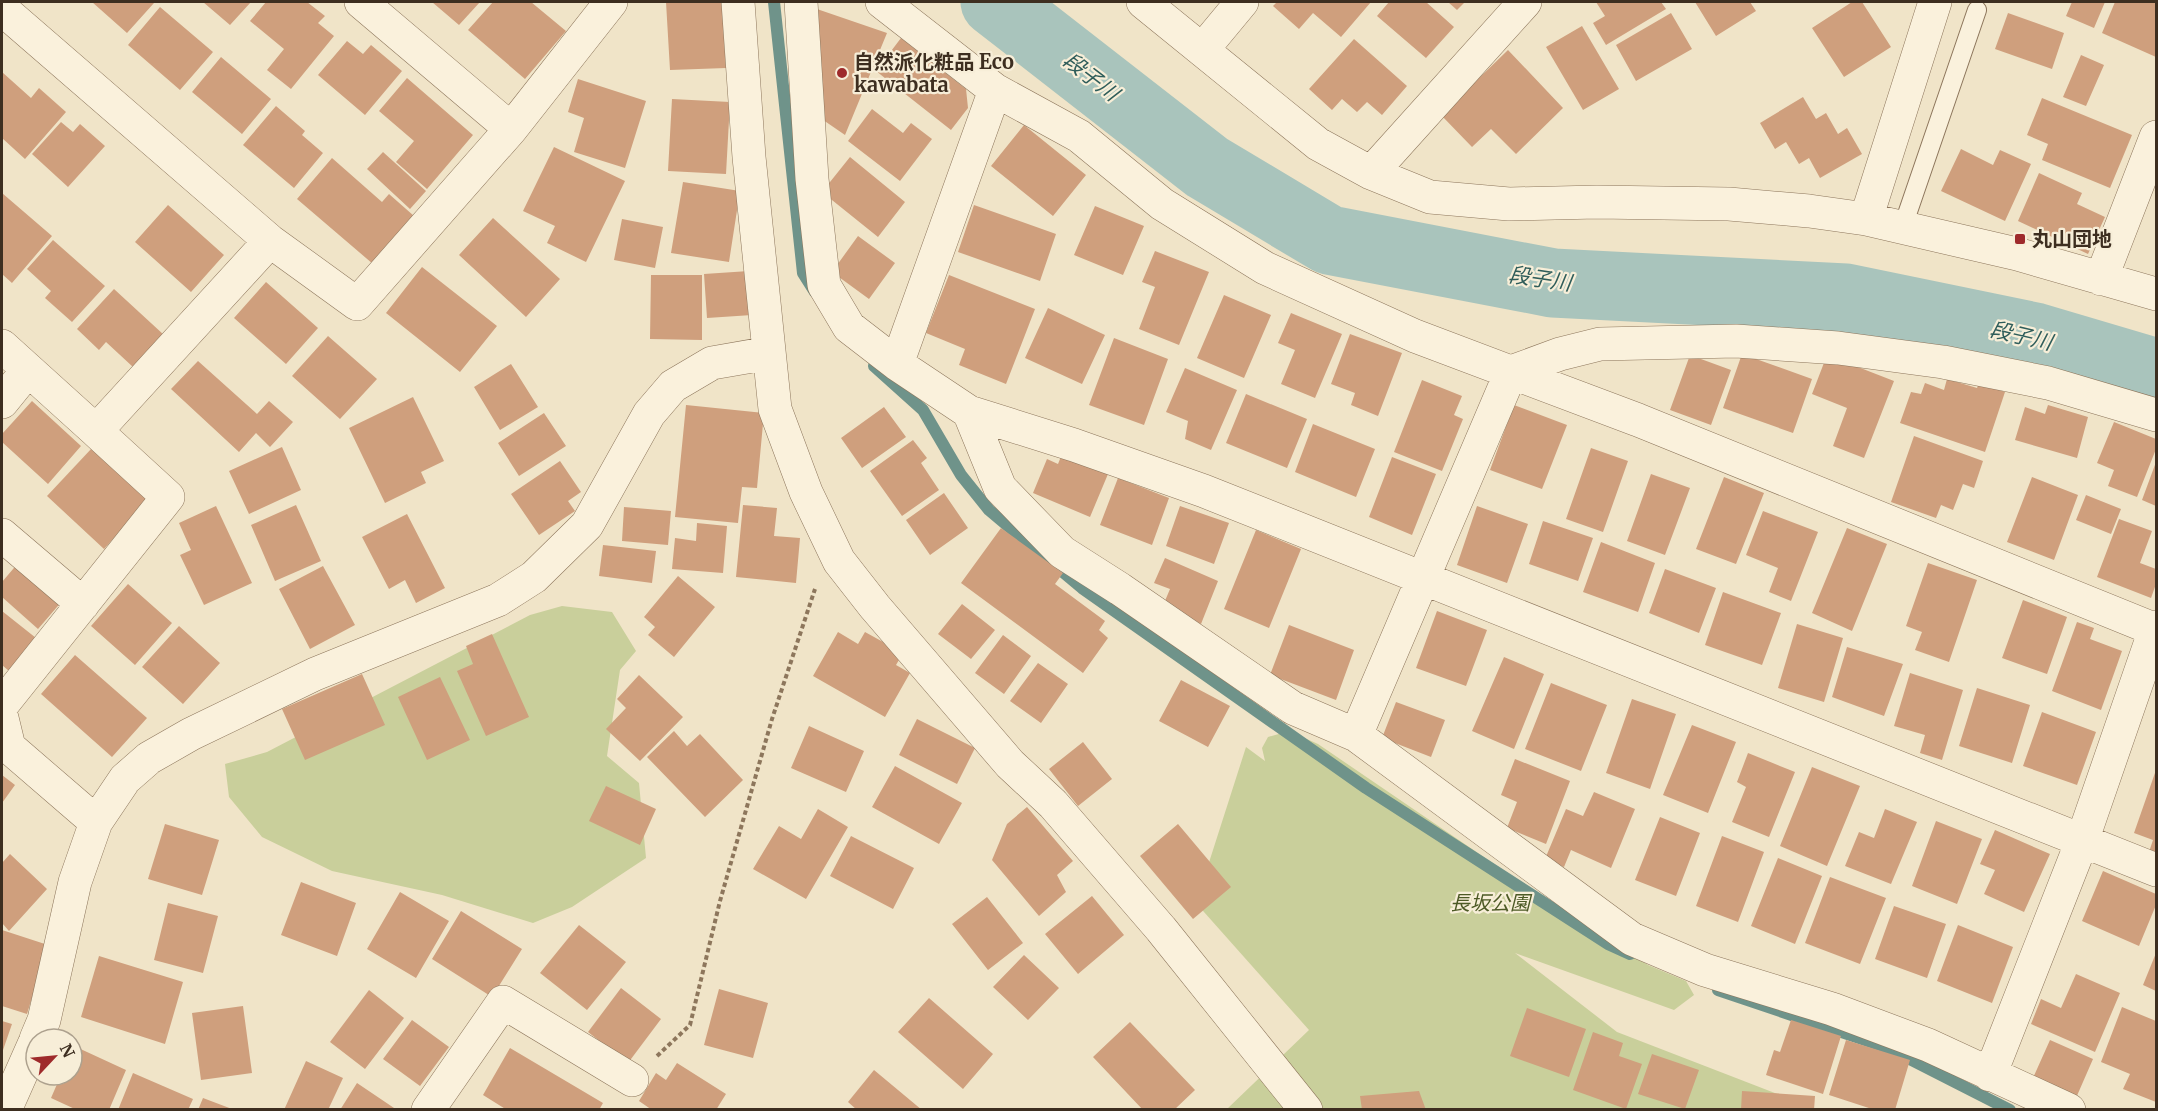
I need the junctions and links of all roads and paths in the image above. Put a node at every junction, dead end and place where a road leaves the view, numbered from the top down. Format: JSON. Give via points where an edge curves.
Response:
{"nodes":[{"id":1,"x":361,"y":2,"type":"edge"},
{"id":2,"x":612,"y":2,"type":"edge"},
{"id":3,"x":738,"y":2,"type":"edge"},
{"id":4,"x":801,"y":2,"type":"edge"},
{"id":5,"x":882,"y":2,"type":"edge"},
{"id":6,"x":1143,"y":2,"type":"edge"},
{"id":7,"x":1242,"y":2,"type":"edge"},
{"id":8,"x":1525,"y":2,"type":"edge"},
{"id":9,"x":1935,"y":2,"type":"edge"},
{"id":10,"x":2,"y":9,"type":"edge"},
{"id":11,"x":1977,"y":10,"type":"dead end"},
{"id":12,"x":1203,"y":49,"type":"junction"},
{"id":13,"x":994,"y":90,"type":"junction"},
{"id":14,"x":512,"y":129,"type":"junction"},
{"id":15,"x":2157,"y":137,"type":"edge"},
{"id":16,"x":1371,"y":173,"type":"junction"},
{"id":17,"x":1866,"y":219,"type":"junction"},
{"id":18,"x":1902,"y":229,"type":"junction"},
{"id":19,"x":270,"y":242,"type":"junction"},
{"id":20,"x":2101,"y":279,"type":"junction"},
{"id":21,"x":2157,"y":294,"type":"edge"},
{"id":22,"x":2,"y":346,"type":"edge"},
{"id":23,"x":769,"y":353,"type":"junction"},
{"id":24,"x":897,"y":364,"type":"junction"},
{"id":25,"x":28,"y":370,"type":"junction"},
{"id":26,"x":1511,"y":372,"type":"junction"},
{"id":27,"x":2,"y":402,"type":"edge"},
{"id":28,"x":969,"y":412,"type":"junction"},
{"id":29,"x":2157,"y":415,"type":"edge"},
{"id":30,"x":96,"y":431,"type":"junction"},
{"id":31,"x":2,"y":536,"type":"edge"},
{"id":32,"x":830,"y":542,"type":"junction"},
{"id":33,"x":1423,"y":580,"type":"junction"},
{"id":34,"x":82,"y":604,"type":"junction"},
{"id":35,"x":2156,"y":629,"type":"edge"},
{"id":36,"x":2,"y":721,"type":"edge"},
{"id":37,"x":1356,"y":735,"type":"junction"},
{"id":38,"x":96,"y":822,"type":"junction"},
{"id":39,"x":2082,"y":841,"type":"junction"},
{"id":40,"x":2157,"y":870,"type":"edge"},
{"id":41,"x":41,"y":1027,"type":"edge"},
{"id":42,"x":24,"y":1067,"type":"edge"},
{"id":43,"x":1990,"y":1075,"type":"junction"},
{"id":44,"x":632,"y":1080,"type":"joint"},
{"id":45,"x":5,"y":1110,"type":"edge"},
{"id":46,"x":428,"y":1110,"type":"edge"},
{"id":47,"x":1306,"y":1110,"type":"edge"},
{"id":48,"x":2069,"y":1110,"type":"edge"}],
"edges":[{"from":1,"to":14,"type":"street"},
{"from":2,"to":14,"type":"street"},
{"from":3,"to":23,"type":"street"},
{"from":4,"to":24,"type":"street","via":[[812,179],[824,285],[849,327]]},
{"from":5,"to":13,"type":"street"},
{"from":6,"to":12,"type":"street"},
{"from":7,"to":12,"type":"street"},
{"from":8,"to":16,"type":"street"},
{"from":9,"to":17,"type":"street"},
{"from":10,"to":19,"type":"street"},
{"from":11,"to":18,"type":"lane"},
{"from":12,"to":16,"type":"street","via":[[1318,144]]},
{"from":13,"to":24,"type":"street"},
{"from":13,"to":26,"type":"street","via":[[1079,136],[1162,204],[1266,268],[1415,336]]},
{"from":14,"to":19,"type":"street","via":[[357,304]]},
{"from":15,"to":20,"type":"street"},
{"from":16,"to":17,"type":"street","via":[[1430,197],[1509,204],[1729,204]]},
{"from":17,"to":18,"type":"street"},
{"from":18,"to":20,"type":"street","via":[[2017,254]]},
{"from":19,"to":30,"type":"street"},
{"from":20,"to":21,"type":"street"},
{"from":22,"to":25,"type":"street"},
{"from":23,"to":32,"type":"street","via":[[775,409],[806,492]]},
{"from":23,"to":38,"type":"street","via":[[712,363],[673,386],[649,414],[587,525],[534,577],[498,600],[315,674],[149,758],[124,779]]},
{"from":24,"to":28,"type":"street"},
{"from":25,"to":27,"type":"street"},
{"from":25,"to":30,"type":"street"},
{"from":26,"to":29,"type":"street","via":[[1600,344],[1736,341],[1838,348],[1943,362],[2048,383]]},
{"from":26,"to":33,"type":"street"},
{"from":26,"to":35,"type":"street"},
{"from":28,"to":33,"type":"street","via":[[1204,491]]},
{"from":28,"to":37,"type":"street","via":[[1000,489],[1062,552],[1293,708]]},
{"from":30,"to":34,"type":"street","via":[[168,497]]},
{"from":31,"to":34,"type":"street"},
{"from":32,"to":44,"type":"path","via":[[772,719],[720,901],[690,1025]]},
{"from":32,"to":47,"type":"street","via":[[839,561],[874,606],[1010,764],[1053,804],[1161,929]]},
{"from":33,"to":37,"type":"street"},
{"from":33,"to":39,"type":"street"},
{"from":34,"to":36,"type":"street"},
{"from":35,"to":39,"type":"street"},
{"from":36,"to":38,"type":"street","via":[[9,747]]},
{"from":37,"to":43,"type":"street","via":[[1632,939],[1705,970],[1832,1009],[1928,1045]]},
{"from":38,"to":41,"type":"street","via":[[75,882]]},
{"from":39,"to":40,"type":"street"},
{"from":39,"to":43,"type":"street"},
{"from":42,"to":45,"type":"street"},
{"from":43,"to":48,"type":"street"},
{"from":44,"to":46,"type":"street","via":[[503,1002]]}]}
